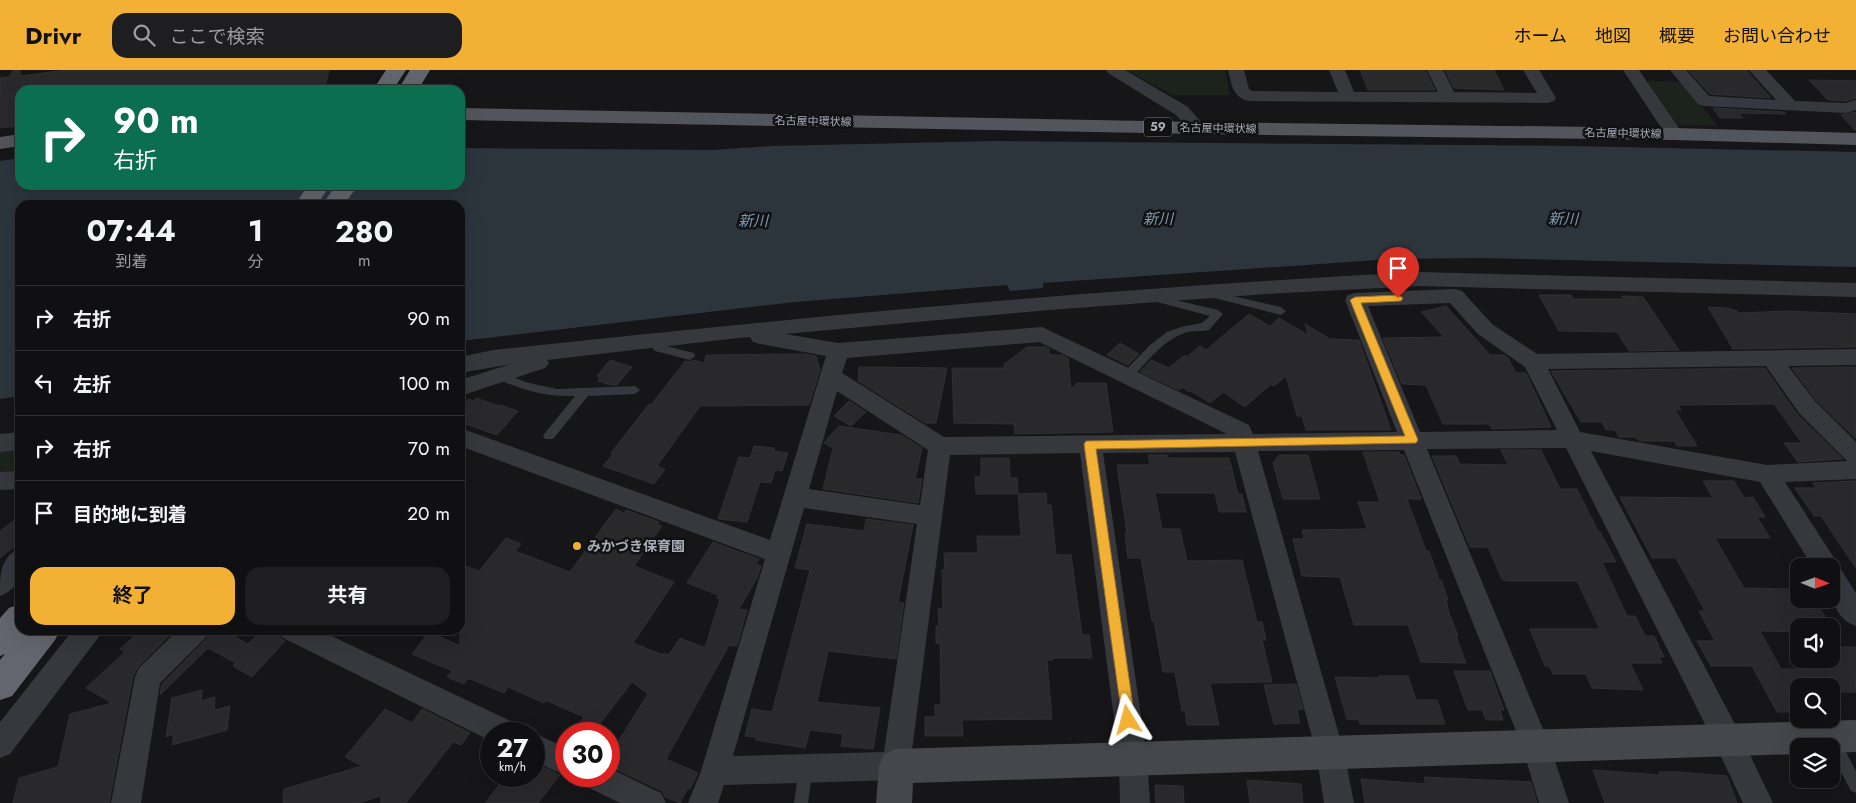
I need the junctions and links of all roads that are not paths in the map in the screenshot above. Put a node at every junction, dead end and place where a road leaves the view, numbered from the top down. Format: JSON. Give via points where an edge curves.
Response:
{"nodes":[{"id":1,"x":396,"y":70,"type":"edge"},
{"id":2,"x":420,"y":70,"type":"edge"},
{"id":3,"x":1114,"y":70,"type":"edge"},
{"id":4,"x":1236,"y":70,"type":"edge"},
{"id":5,"x":1337,"y":70,"type":"edge"},
{"id":6,"x":1435,"y":70,"type":"edge"},
{"id":7,"x":1531,"y":70,"type":"edge"},
{"id":8,"x":1631,"y":70,"type":"edge"},
{"id":9,"x":1678,"y":70,"type":"edge"},
{"id":10,"x":1757,"y":70,"type":"edge"},
{"id":11,"x":386,"y":85,"type":"edge"},
{"id":12,"x":411,"y":85,"type":"edge"},
{"id":13,"x":1348,"y":97,"type":"junction"},
{"id":14,"x":1448,"y":97,"type":"junction"},
{"id":15,"x":1790,"y":105,"type":"junction"},
{"id":16,"x":1856,"y":105,"type":"edge"},
{"id":17,"x":465,"y":114,"type":"edge"},
{"id":18,"x":1198,"y":128,"type":"junction"},
{"id":19,"x":1674,"y":134,"type":"junction"},
{"id":20,"x":1856,"y":139,"type":"edge"},
{"id":21,"x":15,"y":141,"type":"edge"},
{"id":22,"x":0,"y":143,"type":"edge"},
{"id":23,"x":1267,"y":287,"type":"junction"},
{"id":24,"x":1856,"y":290,"type":"edge"},
{"id":25,"x":1200,"y":292,"type":"junction"},
{"id":26,"x":1146,"y":296,"type":"junction"},
{"id":27,"x":1355,"y":300,"type":"junction"},
{"id":28,"x":1281,"y":311,"type":"dead end"},
{"id":29,"x":738,"y":331,"type":"junction"},
{"id":30,"x":651,"y":340,"type":"junction"},
{"id":31,"x":599,"y":346,"type":"junction"},
{"id":32,"x":838,"y":351,"type":"junction"},
{"id":33,"x":690,"y":356,"type":"dead end"},
{"id":34,"x":1856,"y":358,"type":"edge"},
{"id":35,"x":1772,"y":359,"type":"junction"},
{"id":36,"x":1533,"y":362,"type":"junction"},
{"id":37,"x":465,"y":364,"type":"edge"},
{"id":38,"x":499,"y":375,"type":"junction"},
{"id":39,"x":831,"y":376,"type":"junction"},
{"id":40,"x":1128,"y":376,"type":"junction"},
{"id":41,"x":465,"y":386,"type":"edge"},
{"id":42,"x":635,"y":390,"type":"dead end"},
{"id":43,"x":584,"y":392,"type":"junction"},
{"id":44,"x":549,"y":436,"type":"dead end"},
{"id":45,"x":1572,"y":438,"type":"junction"},
{"id":46,"x":465,"y":439,"type":"edge"},
{"id":47,"x":1412,"y":440,"type":"junction"},
{"id":48,"x":15,"y":441,"type":"edge"},
{"id":49,"x":0,"y":442,"type":"edge"},
{"id":50,"x":1244,"y":442,"type":"junction"},
{"id":51,"x":1090,"y":444,"type":"junction"},
{"id":52,"x":940,"y":446,"type":"junction"},
{"id":53,"x":1856,"y":456,"type":"edge"},
{"id":54,"x":1856,"y":470,"type":"edge"},
{"id":55,"x":1767,"y":474,"type":"junction"},
{"id":56,"x":15,"y":480,"type":"edge"},
{"id":57,"x":0,"y":481,"type":"edge"},
{"id":58,"x":796,"y":497,"type":"junction"},
{"id":59,"x":930,"y":516,"type":"junction"},
{"id":60,"x":780,"y":554,"type":"junction"},
{"id":61,"x":1820,"y":558,"type":"edge"},
{"id":62,"x":15,"y":566,"type":"edge"},
{"id":63,"x":0,"y":585,"type":"edge"},
{"id":64,"x":1840,"y":590,"type":"edge"},
{"id":65,"x":1856,"y":615,"type":"edge"},
{"id":66,"x":15,"y":624,"type":"edge"},
{"id":67,"x":40,"y":635,"type":"edge"},
{"id":68,"x":85,"y":635,"type":"edge"},
{"id":69,"x":191,"y":635,"type":"edge"},
{"id":70,"x":302,"y":635,"type":"edge"},
{"id":71,"x":0,"y":641,"type":"edge"},
{"id":72,"x":0,"y":685,"type":"edge"},
{"id":73,"x":482,"y":722,"type":"edge"},
{"id":74,"x":1843,"y":736,"type":"edge"},
{"id":75,"x":1728,"y":740,"type":"junction"},
{"id":76,"x":0,"y":744,"type":"edge"},
{"id":77,"x":1536,"y":746,"type":"junction"},
{"id":78,"x":1330,"y":752,"type":"junction"},
{"id":79,"x":1133,"y":758,"type":"junction"},
{"id":80,"x":896,"y":766,"type":"junction"},
{"id":81,"x":806,"y":768,"type":"junction"},
{"id":82,"x":715,"y":771,"type":"junction"},
{"id":83,"x":1856,"y":786,"type":"edge"},
{"id":84,"x":618,"y":787,"type":"edge"},
{"id":85,"x":126,"y":803,"type":"edge"},
{"id":86,"x":651,"y":803,"type":"edge"},
{"id":87,"x":703,"y":803,"type":"edge"},
{"id":88,"x":801,"y":803,"type":"edge"},
{"id":89,"x":894,"y":803,"type":"edge"},
{"id":90,"x":1135,"y":803,"type":"edge"},
{"id":91,"x":1340,"y":803,"type":"edge"},
{"id":92,"x":1554,"y":803,"type":"edge"},
{"id":93,"x":1758,"y":803,"type":"edge"}],
"edges":[{"from":1,"to":11,"type":"highway"},
{"from":2,"to":12,"type":"highway"},
{"from":3,"to":18,"type":"street","via":[[1182,111]]},
{"from":4,"to":13,"type":"street","via":[[1242,91],[1249,96]]},
{"from":5,"to":13,"type":"street"},
{"from":6,"to":14,"type":"street"},
{"from":7,"to":14,"type":"street","via":[[1548,98]]},
{"from":8,"to":19,"type":"street"},
{"from":9,"to":15,"type":"street","via":[[1704,101]]},
{"from":10,"to":15,"type":"street"},
{"from":13,"to":14,"type":"street"},
{"from":15,"to":16,"type":"street","via":[[1846,108]]},
{"from":17,"to":18,"type":"main road","name":"名古屋中環状線","number":"59"},
{"from":18,"to":19,"type":"main road","name":"名古屋中環状線","number":"59"},
{"from":19,"to":20,"type":"main road","name":"名古屋中環状線","number":"59"},
{"from":21,"to":22,"type":"main road"},
{"from":23,"to":24,"type":"street","via":[[1419,279]]},
{"from":23,"to":25,"type":"street"},
{"from":23,"to":27,"type":"street","via":[[1301,297]]},
{"from":25,"to":26,"type":"street"},
{"from":25,"to":28,"type":"lane"},
{"from":26,"to":29,"type":"street"},
{"from":26,"to":40,"type":"lane","via":[[1218,314],[1205,327],[1190,326],[1172,332]]},
{"from":27,"to":36,"type":"street","via":[[1455,296],[1485,330]]},
{"from":27,"to":47,"type":"street"},
{"from":29,"to":30,"type":"street"},
{"from":29,"to":32,"type":"street"},
{"from":30,"to":31,"type":"street"},
{"from":30,"to":33,"type":"lane","via":[[659,348]]},
{"from":31,"to":37,"type":"street"},
{"from":31,"to":38,"type":"street"},
{"from":32,"to":39,"type":"street"},
{"from":32,"to":40,"type":"street","via":[[1042,334]]},
{"from":34,"to":35,"type":"street"},
{"from":35,"to":36,"type":"street"},
{"from":35,"to":53,"type":"street","via":[[1807,407]]},
{"from":36,"to":45,"type":"street"},
{"from":38,"to":41,"type":"street"},
{"from":38,"to":43,"type":"lane","via":[[523,386],[557,393]]},
{"from":39,"to":52,"type":"street"},
{"from":39,"to":58,"type":"street"},
{"from":40,"to":50,"type":"street","via":[[1241,431]]},
{"from":42,"to":43,"type":"lane"},
{"from":43,"to":44,"type":"lane"},
{"from":45,"to":47,"type":"street"},
{"from":45,"to":55,"type":"street"},
{"from":45,"to":75,"type":"street"},
{"from":46,"to":60,"type":"street"},
{"from":47,"to":50,"type":"street"},
{"from":47,"to":77,"type":"street"},
{"from":48,"to":49,"type":"street"},
{"from":50,"to":51,"type":"street"},
{"from":50,"to":78,"type":"street"},
{"from":51,"to":52,"type":"street"},
{"from":51,"to":79,"type":"street"},
{"from":52,"to":59,"type":"street"},
{"from":54,"to":55,"type":"street"},
{"from":55,"to":61,"type":"street"},
{"from":56,"to":57,"type":"street"},
{"from":58,"to":59,"type":"street"},
{"from":58,"to":60,"type":"street"},
{"from":59,"to":80,"type":"street"},
{"from":60,"to":82,"type":"street"},
{"from":62,"to":63,"type":"street"},
{"from":64,"to":65,"type":"street"},
{"from":66,"to":71,"type":"highway"},
{"from":67,"to":72,"type":"highway"},
{"from":68,"to":76,"type":"street"},
{"from":69,"to":85,"type":"street","via":[[148,677]]},
{"from":70,"to":73,"type":"street"},
{"from":74,"to":75,"type":"street"},
{"from":74,"to":83,"type":"lane"},
{"from":75,"to":77,"type":"street"},
{"from":75,"to":93,"type":"street"},
{"from":77,"to":78,"type":"street"},
{"from":77,"to":92,"type":"street"},
{"from":78,"to":79,"type":"street"},
{"from":78,"to":91,"type":"street"},
{"from":79,"to":80,"type":"street"},
{"from":79,"to":90,"type":"street"},
{"from":80,"to":81,"type":"street"},
{"from":80,"to":89,"type":"street"},
{"from":81,"to":82,"type":"street"},
{"from":81,"to":88,"type":"lane"},
{"from":82,"to":87,"type":"street"},
{"from":84,"to":86,"type":"street"}]}
